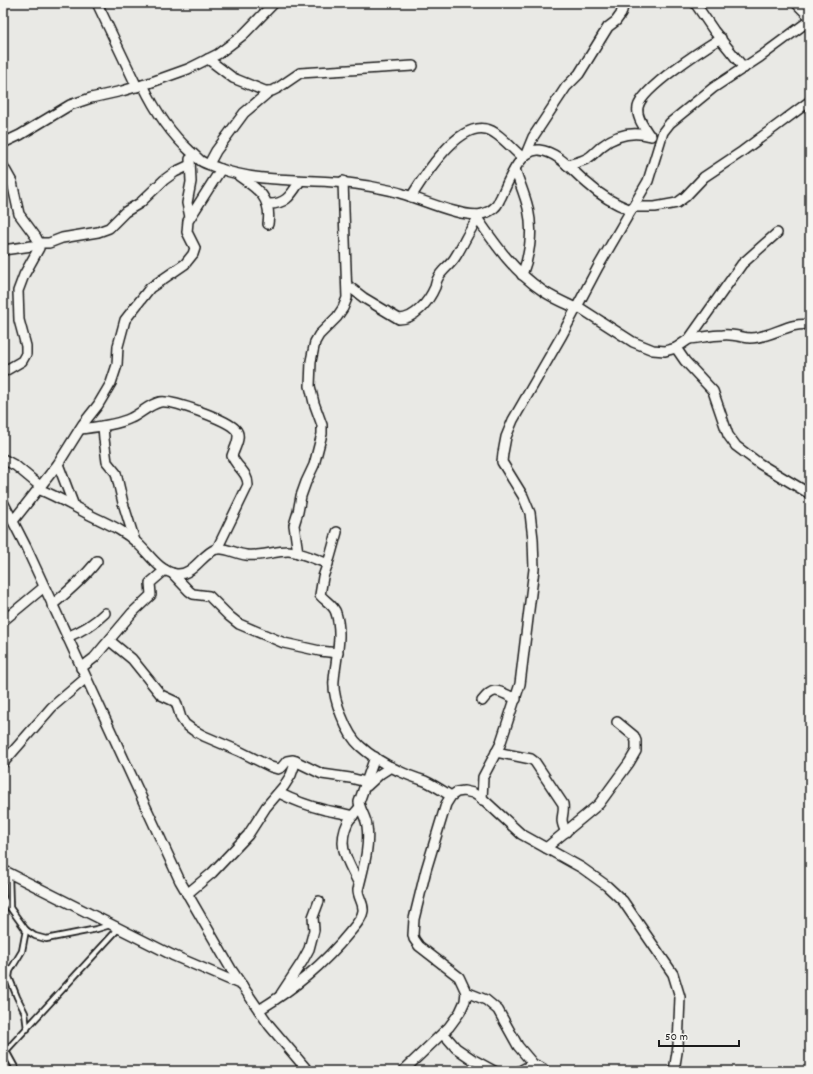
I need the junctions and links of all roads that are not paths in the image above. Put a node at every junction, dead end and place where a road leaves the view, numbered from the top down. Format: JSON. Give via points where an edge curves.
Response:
{"nodes":[{"id":1,"x":97,"y":3,"type":"edge"},
{"id":2,"x":274,"y":3,"type":"edge"},
{"id":3,"x":624,"y":3,"type":"edge"},
{"id":4,"x":695,"y":3,"type":"edge"},
{"id":5,"x":796,"y":3,"type":"edge"},
{"id":6,"x":810,"y":17,"type":"edge"},
{"id":7,"x":810,"y":20,"type":"edge"},
{"id":8,"x":720,"y":38,"type":"junction"},
{"id":9,"x":208,"y":59,"type":"junction"},
{"id":10,"x":413,"y":66,"type":"dead end"},
{"id":11,"x":744,"y":68,"type":"junction"},
{"id":12,"x":140,"y":86,"type":"junction"},
{"id":13,"x":270,"y":91,"type":"junction"},
{"id":14,"x":810,"y":101,"type":"edge"},
{"id":15,"x":649,"y":135,"type":"junction"},
{"id":16,"x":660,"y":138,"type":"junction"},
{"id":17,"x":3,"y":143,"type":"edge"},
{"id":18,"x":190,"y":150,"type":"junction"},
{"id":19,"x":524,"y":156,"type":"junction"},
{"id":20,"x":209,"y":164,"type":"junction"},
{"id":21,"x":190,"y":165,"type":"junction"},
{"id":22,"x":567,"y":165,"type":"junction"},
{"id":23,"x":3,"y":166,"type":"edge"},
{"id":24,"x":221,"y":168,"type":"junction"},
{"id":25,"x":515,"y":169,"type":"junction"},
{"id":26,"x":235,"y":173,"type":"junction"},
{"id":27,"x":300,"y":181,"type":"junction"},
{"id":28,"x":344,"y":181,"type":"junction"},
{"id":29,"x":411,"y":197,"type":"junction"},
{"id":30,"x":267,"y":204,"type":"junction"},
{"id":31,"x":632,"y":209,"type":"junction"},
{"id":32,"x":190,"y":217,"type":"junction"},
{"id":33,"x":477,"y":217,"type":"junction"},
{"id":34,"x":268,"y":224,"type":"dead end"},
{"id":35,"x":777,"y":233,"type":"dead end"},
{"id":36,"x":39,"y":244,"type":"junction"},
{"id":37,"x":3,"y":250,"type":"edge"},
{"id":38,"x":522,"y":275,"type":"junction"},
{"id":39,"x":347,"y":286,"type":"junction"},
{"id":40,"x":577,"y":307,"type":"junction"},
{"id":41,"x":810,"y":325,"type":"edge"},
{"id":42,"x":689,"y":339,"type":"junction"},
{"id":43,"x":676,"y":348,"type":"junction"},
{"id":44,"x":3,"y":372,"type":"edge"},
{"id":45,"x":103,"y":426,"type":"junction"},
{"id":46,"x":80,"y":429,"type":"junction"},
{"id":47,"x":3,"y":459,"type":"edge"},
{"id":48,"x":58,"y":464,"type":"junction"},
{"id":49,"x":39,"y":487,"type":"junction"},
{"id":50,"x":810,"y":494,"type":"edge"},
{"id":51,"x":3,"y":502,"type":"edge"},
{"id":52,"x":74,"y":506,"type":"junction"},
{"id":53,"x":8,"y":517,"type":"edge"},
{"id":54,"x":337,"y":532,"type":"dead end"},
{"id":55,"x":136,"y":541,"type":"junction"},
{"id":56,"x":217,"y":549,"type":"junction"},
{"id":57,"x":298,"y":553,"type":"junction"},
{"id":58,"x":97,"y":561,"type":"dead end"},
{"id":59,"x":328,"y":564,"type":"junction"},
{"id":60,"x":169,"y":571,"type":"junction"},
{"id":61,"x":44,"y":587,"type":"junction"},
{"id":62,"x":52,"y":605,"type":"junction"},
{"id":63,"x":105,"y":613,"type":"dead end"},
{"id":64,"x":3,"y":621,"type":"edge"},
{"id":65,"x":67,"y":637,"type":"junction"},
{"id":66,"x":110,"y":641,"type":"junction"},
{"id":67,"x":338,"y":653,"type":"junction"},
{"id":68,"x":81,"y":668,"type":"junction"},
{"id":69,"x":86,"y":678,"type":"junction"},
{"id":70,"x":516,"y":699,"type":"junction"},
{"id":71,"x":482,"y":701,"type":"dead end"},
{"id":72,"x":617,"y":722,"type":"dead end"},
{"id":73,"x":496,"y":752,"type":"junction"},
{"id":74,"x":375,"y":757,"type":"junction"},
{"id":75,"x":296,"y":761,"type":"junction"},
{"id":76,"x":3,"y":763,"type":"edge"},
{"id":77,"x":392,"y":767,"type":"junction"},
{"id":78,"x":366,"y":782,"type":"junction"},
{"id":79,"x":362,"y":791,"type":"junction"},
{"id":80,"x":279,"y":793,"type":"junction"},
{"id":81,"x":451,"y":796,"type":"junction"},
{"id":82,"x":482,"y":800,"type":"junction"},
{"id":83,"x":360,"y":807,"type":"junction"},
{"id":84,"x":353,"y":816,"type":"junction"},
{"id":85,"x":566,"y":832,"type":"junction"},
{"id":86,"x":546,"y":848,"type":"junction"},
{"id":87,"x":6,"y":871,"type":"edge"},
{"id":88,"x":359,"y":884,"type":"junction"},
{"id":89,"x":188,"y":894,"type":"junction"},
{"id":90,"x":3,"y":898,"type":"edge"},
{"id":91,"x":319,"y":901,"type":"dead end"},
{"id":92,"x":10,"y":908,"type":"junction"},
{"id":93,"x":116,"y":926,"type":"junction"},
{"id":94,"x":26,"y":930,"type":"junction"},
{"id":95,"x":242,"y":985,"type":"junction"},
{"id":96,"x":466,"y":992,"type":"junction"},
{"id":97,"x":279,"y":997,"type":"junction"},
{"id":98,"x":259,"y":1010,"type":"junction"},
{"id":99,"x":27,"y":1029,"type":"junction"},
{"id":100,"x":443,"y":1033,"type":"junction"},
{"id":101,"x":4,"y":1053,"type":"edge"},
{"id":102,"x":534,"y":1065,"type":"junction"},
{"id":103,"x":490,"y":1070,"type":"edge"},
{"id":104,"x":17,"y":1071,"type":"edge"},
{"id":105,"x":308,"y":1071,"type":"edge"},
{"id":106,"x":403,"y":1071,"type":"edge"},
{"id":107,"x":520,"y":1071,"type":"edge"},
{"id":108,"x":546,"y":1071,"type":"edge"},
{"id":109,"x":674,"y":1071,"type":"edge"}],
"edges":[{"from":1,"to":12,"type":"street"},
{"from":2,"to":9,"type":"street","via":[[243,35]]},
{"from":3,"to":19,"type":"street","via":[[621,14],[608,27],[579,74],[566,87],[533,137]]},
{"from":4,"to":8,"type":"street"},
{"from":5,"to":6,"type":"street"},
{"from":7,"to":11,"type":"street"},
{"from":8,"to":11,"type":"street"},
{"from":8,"to":15,"type":"street","via":[[668,74],[640,101],[640,119]]},
{"from":9,"to":12,"type":"street"},
{"from":9,"to":13,"type":"street","via":[[233,78]]},
{"from":10,"to":13,"type":"street","via":[[300,73],[286,84]]},
{"from":11,"to":16,"type":"street","via":[[684,111],[670,123]]},
{"from":12,"to":17,"type":"street","via":[[70,105]]},
{"from":12,"to":18,"type":"street","via":[[166,126]]},
{"from":13,"to":20,"type":"street","via":[[244,113]]},
{"from":14,"to":31,"type":"street","via":[[704,177],[679,202]]},
{"from":15,"to":16,"type":"street"},
{"from":15,"to":22,"type":"street","via":[[630,133],[616,136],[588,158]]},
{"from":16,"to":31,"type":"street","via":[[648,181]]},
{"from":18,"to":20,"type":"street"},
{"from":18,"to":21,"type":"street"},
{"from":19,"to":22,"type":"street","via":[[538,150],[559,158]]},
{"from":19,"to":25,"type":"street"},
{"from":19,"to":29,"type":"street","via":[[496,132],[485,128],[474,130],[449,145]]},
{"from":20,"to":24,"type":"street"},
{"from":21,"to":32,"type":"street","via":[[187,203]]},
{"from":21,"to":36,"type":"street","via":[[164,180],[109,228]]},
{"from":22,"to":31,"type":"street","via":[[616,204]]},
{"from":23,"to":36,"type":"street","via":[[12,182],[19,214]]},
{"from":24,"to":26,"type":"street"},
{"from":24,"to":32,"type":"street"},
{"from":25,"to":33,"type":"street","via":[[496,207]]},
{"from":25,"to":38,"type":"street","via":[[528,207],[530,224],[529,249]]},
{"from":26,"to":27,"type":"street","via":[[251,177]]},
{"from":26,"to":30,"type":"street","via":[[260,192]]},
{"from":27,"to":28,"type":"street"},
{"from":27,"to":30,"type":"street","via":[[291,195],[281,203]]},
{"from":28,"to":29,"type":"street"},
{"from":28,"to":39,"type":"street"},
{"from":29,"to":33,"type":"street"},
{"from":30,"to":34,"type":"street"},
{"from":31,"to":40,"type":"street"},
{"from":32,"to":46,"type":"street","via":[[187,232],[195,248],[193,254],[185,264],[150,288],[125,320],[111,383]]},
{"from":33,"to":38,"type":"street"},
{"from":33,"to":39,"type":"street","via":[[424,305],[406,319],[399,319]]},
{"from":35,"to":42,"type":"street","via":[[742,264]]},
{"from":36,"to":37,"type":"street"},
{"from":36,"to":44,"type":"street","via":[[40,248],[24,275],[18,292],[19,320],[26,354],[22,361]]},
{"from":38,"to":40,"type":"street","via":[[544,292]]},
{"from":39,"to":57,"type":"street","via":[[344,308],[319,335],[311,361],[310,386],[322,425],[322,434],[294,525]]},
{"from":40,"to":43,"type":"street","via":[[633,342],[653,350],[665,351]]},
{"from":40,"to":70,"type":"street","via":[[513,420],[503,453],[502,462],[523,496],[530,513],[533,539],[534,569]]},
{"from":41,"to":42,"type":"street","via":[[792,326],[751,338],[723,335]]},
{"from":42,"to":43,"type":"street"},
{"from":43,"to":50,"type":"street","via":[[713,391],[728,435],[736,446],[760,464]]},
{"from":45,"to":46,"type":"street"},
{"from":45,"to":55,"type":"street","via":[[107,462],[116,473]]},
{"from":45,"to":56,"type":"street","via":[[130,418],[160,402],[201,411],[236,430],[238,440],[232,456],[234,462],[245,473],[248,484]]},
{"from":46,"to":48,"type":"street"},
{"from":47,"to":49,"type":"street","via":[[16,466]]},
{"from":48,"to":49,"type":"street"},
{"from":48,"to":52,"type":"street"},
{"from":49,"to":52,"type":"street"},
{"from":49,"to":53,"type":"street"},
{"from":51,"to":53,"type":"street"},
{"from":52,"to":55,"type":"street","via":[[114,526]]},
{"from":53,"to":61,"type":"street"},
{"from":54,"to":59,"type":"street"},
{"from":55,"to":60,"type":"street","via":[[156,563]]},
{"from":56,"to":57,"type":"street","via":[[246,555],[289,551]]},
{"from":56,"to":60,"type":"street","via":[[186,571],[177,574]]},
{"from":57,"to":59,"type":"street"},
{"from":58,"to":62,"type":"street","via":[[73,588]]},
{"from":59,"to":67,"type":"street","via":[[320,595],[336,613]]},
{"from":60,"to":66,"type":"street","via":[[150,583],[151,595],[132,613]]},
{"from":60,"to":67,"type":"street","via":[[193,594],[209,596],[240,624],[284,643]]},
{"from":61,"to":62,"type":"street"},
{"from":61,"to":64,"type":"street"},
{"from":62,"to":65,"type":"street"},
{"from":63,"to":65,"type":"street","via":[[88,627]]},
{"from":65,"to":68,"type":"street"},
{"from":66,"to":68,"type":"street"},
{"from":66,"to":75,"type":"street","via":[[132,659],[161,695],[176,702],[181,718],[192,730],[275,769],[282,768],[287,761]]},
{"from":67,"to":74,"type":"street","via":[[334,681],[340,711],[351,736],[360,747]]},
{"from":68,"to":69,"type":"street"},
{"from":69,"to":76,"type":"street","via":[[52,707]]},
{"from":69,"to":89,"type":"street"},
{"from":70,"to":71,"type":"street","via":[[493,691]]},
{"from":70,"to":73,"type":"street"},
{"from":72,"to":85,"type":"street","via":[[634,736],[636,751],[599,804]]},
{"from":73,"to":82,"type":"street","via":[[483,777]]},
{"from":73,"to":85,"type":"street","via":[[535,762],[563,804],[562,824]]},
{"from":74,"to":77,"type":"street"},
{"from":74,"to":78,"type":"street"},
{"from":75,"to":78,"type":"street","via":[[322,774]]},
{"from":75,"to":80,"type":"street","via":[[291,775]]},
{"from":77,"to":79,"type":"street","via":[[374,778]]},
{"from":77,"to":81,"type":"street"},
{"from":78,"to":79,"type":"street"},
{"from":79,"to":83,"type":"street"},
{"from":80,"to":84,"type":"street","via":[[317,808]]},
{"from":80,"to":89,"type":"street","via":[[266,807],[248,835]]},
{"from":81,"to":82,"type":"street","via":[[464,791],[473,793]]},
{"from":81,"to":96,"type":"street","via":[[446,804],[426,870],[412,935],[419,946],[459,977]]},
{"from":82,"to":86,"type":"street","via":[[521,834]]},
{"from":83,"to":84,"type":"street"},
{"from":83,"to":88,"type":"street","via":[[365,818],[368,840]]},
{"from":84,"to":88,"type":"street","via":[[344,832],[343,852]]},
{"from":85,"to":86,"type":"street"},
{"from":86,"to":109,"type":"street","via":[[582,868],[623,901],[673,974],[680,997]]},
{"from":87,"to":92,"type":"lane"},
{"from":87,"to":93,"type":"street"},
{"from":88,"to":97,"type":"street","via":[[358,895],[363,911],[361,919],[307,977]]},
{"from":89,"to":95,"type":"street"},
{"from":90,"to":92,"type":"lane"},
{"from":91,"to":97,"type":"street","via":[[313,917],[314,930],[308,949]]},
{"from":92,"to":94,"type":"lane"},
{"from":93,"to":94,"type":"lane","via":[[46,939]]},
{"from":93,"to":95,"type":"street","via":[[172,955]]},
{"from":93,"to":99,"type":"lane"},
{"from":94,"to":99,"type":"lane","via":[[22,951],[9,977],[24,1013]]},
{"from":95,"to":98,"type":"street"},
{"from":96,"to":100,"type":"street","via":[[460,1012]]},
{"from":96,"to":102,"type":"street","via":[[486,1000],[498,1010],[518,1046]]},
{"from":97,"to":98,"type":"street"},
{"from":98,"to":105,"type":"street"},
{"from":99,"to":101,"type":"lane"},
{"from":100,"to":103,"type":"street","via":[[456,1048]]},
{"from":100,"to":106,"type":"street"},
{"from":101,"to":104,"type":"lane"},
{"from":102,"to":107,"type":"street"},
{"from":102,"to":108,"type":"street","via":[[541,1066]]}]}
